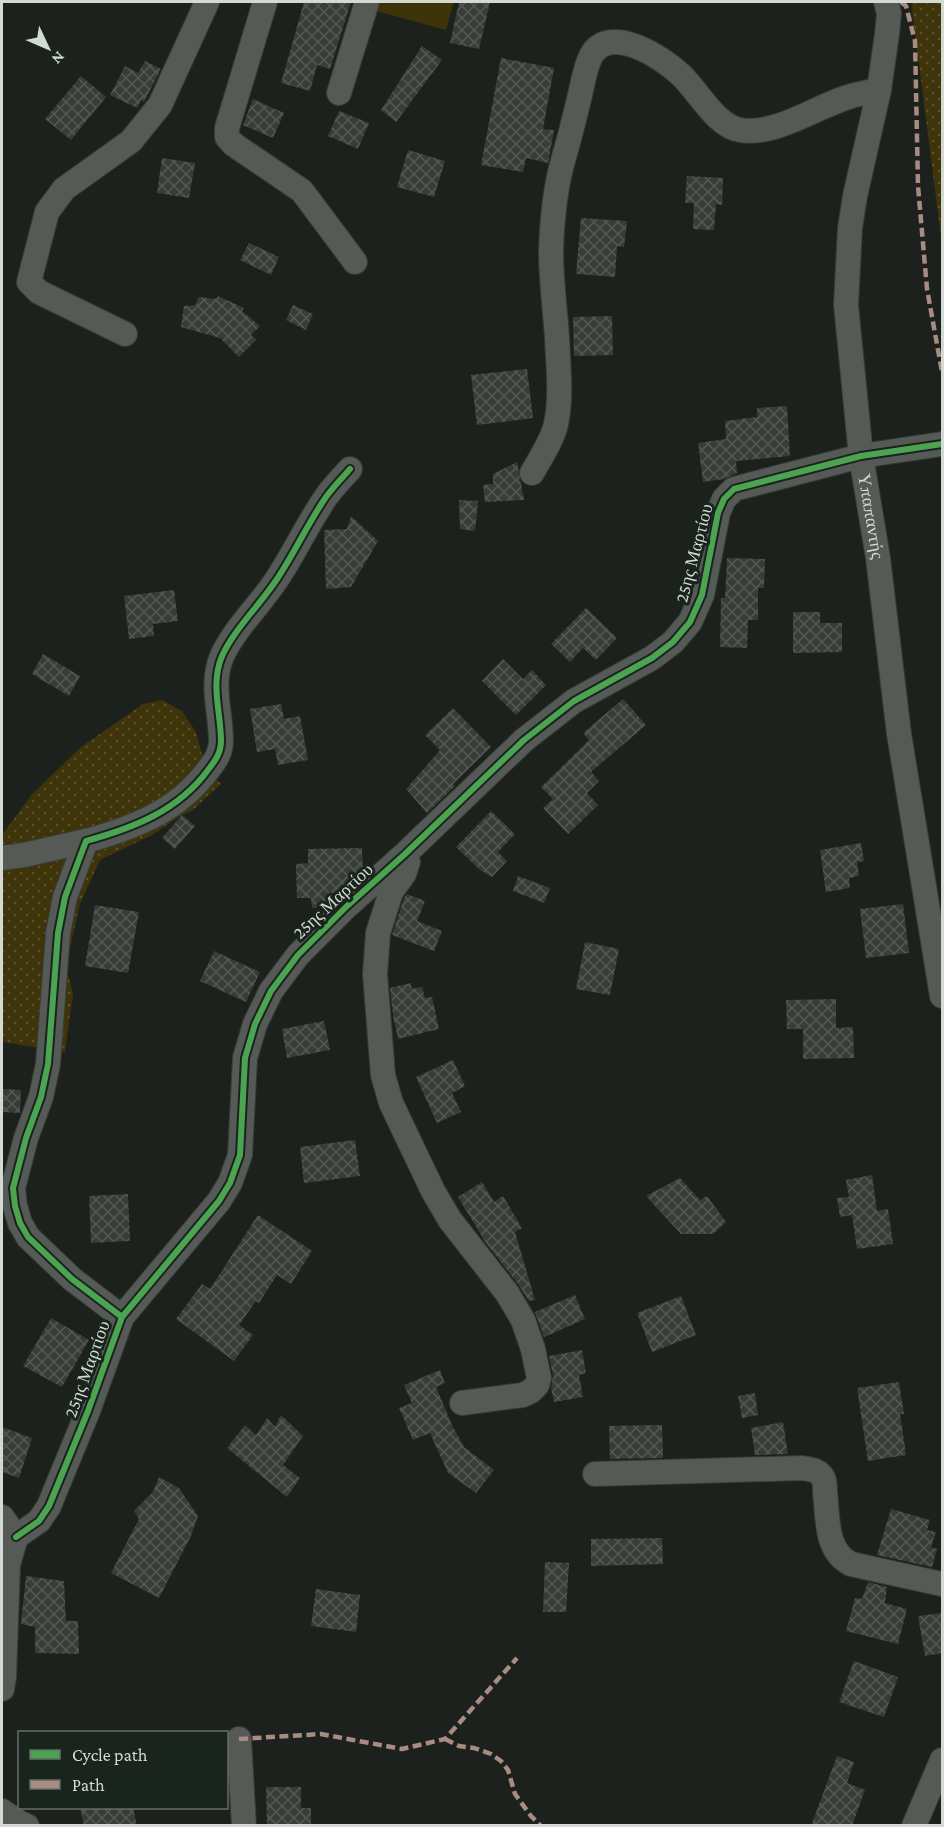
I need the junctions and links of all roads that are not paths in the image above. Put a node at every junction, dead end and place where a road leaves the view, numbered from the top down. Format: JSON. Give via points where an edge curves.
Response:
{"nodes":[{"id":1,"x":207,"y":2,"type":"edge"},
{"id":2,"x":265,"y":2,"type":"edge"},
{"id":3,"x":367,"y":2,"type":"edge"},
{"id":4,"x":886,"y":2,"type":"edge"},
{"id":5,"x":879,"y":90,"type":"junction"},
{"id":6,"x":339,"y":93,"type":"dead end"},
{"id":7,"x":355,"y":261,"type":"dead end"},
{"id":8,"x":125,"y":334,"type":"dead end"},
{"id":9,"x":942,"y":444,"type":"edge"},
{"id":10,"x":861,"y":456,"type":"junction"},
{"id":11,"x":350,"y":469,"type":"dead end"},
{"id":12,"x":532,"y":473,"type":"dead end"},
{"id":13,"x":86,"y":841,"type":"junction"},
{"id":14,"x":405,"y":854,"type":"junction"},
{"id":15,"x":2,"y":858,"type":"edge"},
{"id":16,"x":942,"y":996,"type":"edge"},
{"id":17,"x":123,"y":1317,"type":"junction"},
{"id":18,"x":462,"y":1403,"type":"dead end"},
{"id":19,"x":595,"y":1474,"type":"dead end"},
{"id":20,"x":2,"y":1517,"type":"edge"},
{"id":21,"x":16,"y":1537,"type":"junction"},
{"id":22,"x":942,"y":1584,"type":"edge"},
{"id":23,"x":2,"y":1689,"type":"edge"},
{"id":24,"x":239,"y":1739,"type":"dead end"},
{"id":25,"x":942,"y":1760,"type":"edge"},
{"id":26,"x":2,"y":1811,"type":"edge"},
{"id":27,"x":27,"y":1826,"type":"edge"},
{"id":28,"x":244,"y":1826,"type":"edge"},
{"id":29,"x":914,"y":1826,"type":"edge"}],
"edges":[{"from":1,"to":8,"type":"street","via":[[160,105],[131,141],[64,189],[47,212],[29,282],[39,292]]},
{"from":2,"to":7,"type":"street","via":[[227,137],[302,191]]},
{"from":3,"to":6,"type":"street"},
{"from":4,"to":5,"type":"street","name":"Υπαπαντής","via":[[889,13]]},
{"from":5,"to":10,"type":"street","name":"Υπαπαντής","via":[[850,228],[846,305]]},
{"from":5,"to":12,"type":"street","via":[[847,98],[774,127],[737,130],[656,56],[615,41],[592,54],[559,173],[554,215],[551,252],[559,393],[556,423]]},
{"from":9,"to":10,"type":"street","name":"25ης Μαρτίου"},
{"from":10,"to":14,"type":"street","name":"25ης Μαρτίου","via":[[734,489],[718,513],[702,595],[690,622],[673,642],[574,701],[524,740]]},
{"from":10,"to":16,"type":"street","name":"Υπαπαντής","via":[[878,558],[899,734]]},
{"from":11,"to":13,"type":"street","via":[[327,496],[278,578],[222,657],[215,688],[221,743],[215,761],[197,786],[168,808],[136,825]]},
{"from":13,"to":15,"type":"street"},
{"from":13,"to":17,"type":"street","via":[[65,897],[58,933],[48,1064],[13,1188],[20,1223],[28,1237],[72,1279]]},
{"from":14,"to":17,"type":"street","name":"25ης Μαρτίου","via":[[298,955],[271,991],[245,1058],[240,1155],[230,1183]]},
{"from":14,"to":18,"type":"street","via":[[408,862],[404,874],[391,892],[378,933],[375,974],[383,1075],[391,1103],[433,1191],[523,1320],[539,1378],[537,1385],[523,1395]]},
{"from":17,"to":21,"type":"street","name":"25ης Μαρτίου","via":[[49,1506],[39,1521]]},
{"from":19,"to":22,"type":"street","via":[[814,1470],[824,1482],[833,1547],[844,1561]]},
{"from":20,"to":21,"type":"street"},
{"from":21,"to":23,"type":"street","via":[[8,1565]]},
{"from":24,"to":28,"type":"street"},
{"from":25,"to":29,"type":"street"},
{"from":26,"to":27,"type":"street"}]}
